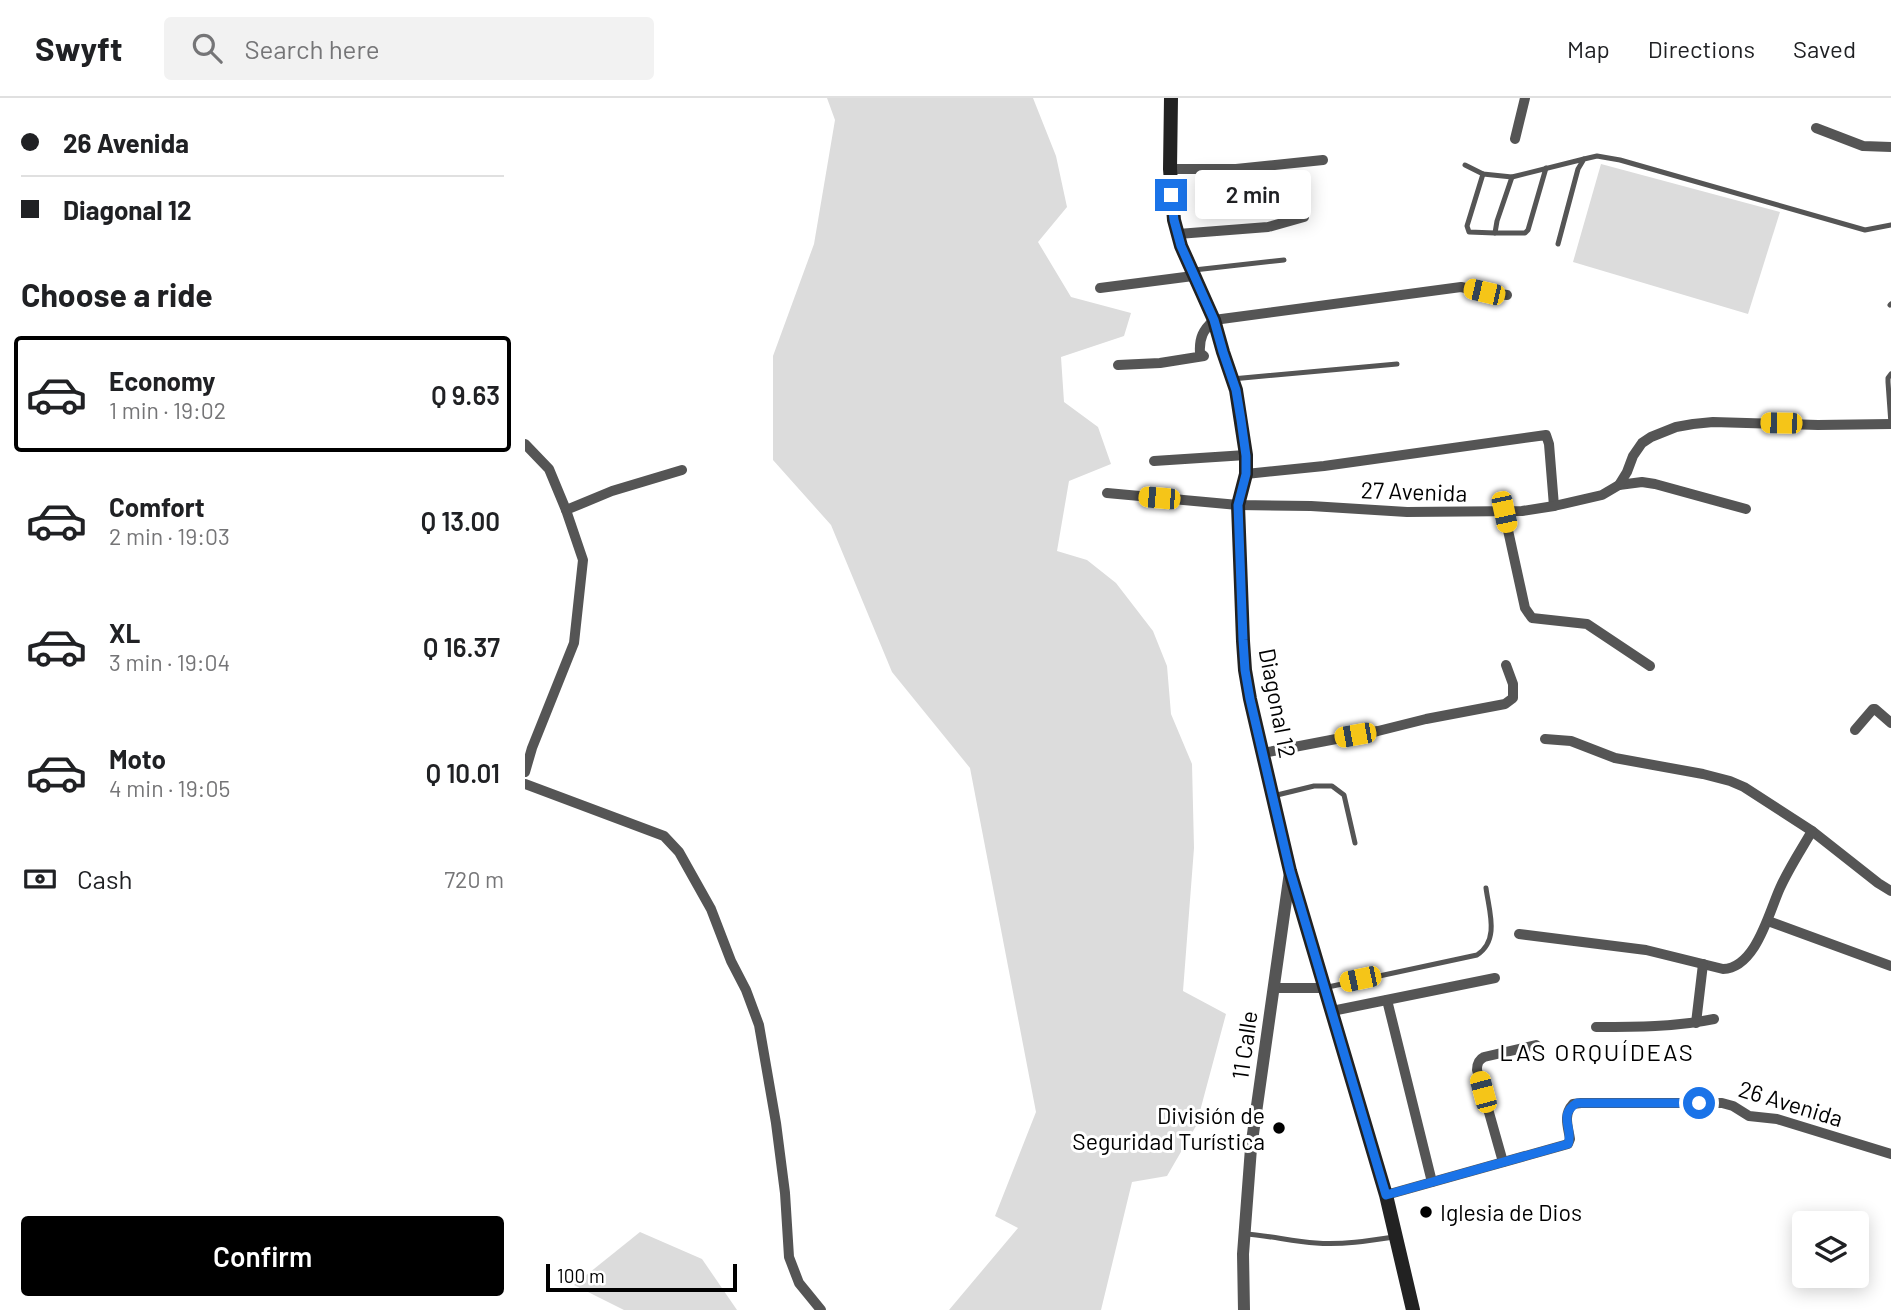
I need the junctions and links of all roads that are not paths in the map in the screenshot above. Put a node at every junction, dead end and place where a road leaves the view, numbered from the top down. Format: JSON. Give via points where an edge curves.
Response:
{"nodes":[{"id":1,"x":1171,"y":98,"type":"edge"},
{"id":2,"x":1525,"y":98,"type":"edge"},
{"id":3,"x":1816,"y":128,"type":"dead end"},
{"id":4,"x":1515,"y":139,"type":"dead end"},
{"id":5,"x":1891,"y":147,"type":"edge"},
{"id":6,"x":1584,"y":159,"type":"junction"},
{"id":7,"x":1322,"y":160,"type":"dead end"},
{"id":8,"x":1465,"y":165,"type":"dead end"},
{"id":9,"x":1170,"y":169,"type":"junction"},
{"id":10,"x":1546,"y":169,"type":"junction"},
{"id":11,"x":1483,"y":174,"type":"junction"},
{"id":12,"x":1512,"y":177,"type":"junction"},
{"id":13,"x":1304,"y":217,"type":"dead end"},
{"id":14,"x":1891,"y":225,"type":"edge"},
{"id":15,"x":1865,"y":230,"type":"junction"},
{"id":16,"x":1495,"y":233,"type":"junction"},
{"id":17,"x":1178,"y":234,"type":"junction"},
{"id":18,"x":1872,"y":237,"type":"dead end"},
{"id":19,"x":1558,"y":244,"type":"dead end"},
{"id":20,"x":1284,"y":260,"type":"dead end"},
{"id":21,"x":1192,"y":273,"type":"junction"},
{"id":22,"x":1100,"y":288,"type":"dead end"},
{"id":23,"x":1507,"y":295,"type":"dead end"},
{"id":24,"x":1214,"y":320,"type":"junction"},
{"id":25,"x":1223,"y":352,"type":"junction"},
{"id":26,"x":1204,"y":356,"type":"junction"},
{"id":27,"x":1397,"y":364,"type":"dead end"},
{"id":28,"x":1118,"y":365,"type":"dead end"},
{"id":29,"x":1891,"y":374,"type":"edge"},
{"id":30,"x":1233,"y":379,"type":"junction"},
{"id":31,"x":1891,"y":424,"type":"edge"},
{"id":32,"x":525,"y":444,"type":"edge"},
{"id":33,"x":1246,"y":456,"type":"junction"},
{"id":34,"x":1154,"y":461,"type":"dead end"},
{"id":35,"x":683,"y":470,"type":"dead end"},
{"id":36,"x":1246,"y":474,"type":"junction"},
{"id":37,"x":1619,"y":485,"type":"junction"},
{"id":38,"x":1107,"y":493,"type":"dead end"},
{"id":39,"x":1238,"y":505,"type":"junction"},
{"id":40,"x":1554,"y":506,"type":"junction"},
{"id":41,"x":1746,"y":509,"type":"dead end"},
{"id":42,"x":566,"y":510,"type":"junction"},
{"id":43,"x":1504,"y":512,"type":"junction"},
{"id":44,"x":1506,"y":665,"type":"dead end"},
{"id":45,"x":1650,"y":666,"type":"dead end"},
{"id":46,"x":1891,"y":723,"type":"edge"},
{"id":47,"x":1855,"y":730,"type":"dead end"},
{"id":48,"x":1545,"y":739,"type":"dead end"},
{"id":49,"x":1263,"y":754,"type":"junction"},
{"id":50,"x":525,"y":772,"type":"edge"},
{"id":51,"x":525,"y":784,"type":"edge"},
{"id":52,"x":1273,"y":796,"type":"junction"},
{"id":53,"x":1812,"y":831,"type":"junction"},
{"id":54,"x":1355,"y":843,"type":"dead end"},
{"id":55,"x":1290,"y":871,"type":"junction"},
{"id":56,"x":1486,"y":888,"type":"dead end"},
{"id":57,"x":1891,"y":891,"type":"edge"},
{"id":58,"x":1768,"y":921,"type":"junction"},
{"id":59,"x":1519,"y":934,"type":"dead end"},
{"id":60,"x":1703,"y":964,"type":"junction"},
{"id":61,"x":1891,"y":966,"type":"edge"},
{"id":62,"x":1495,"y":978,"type":"dead end"},
{"id":63,"x":1273,"y":988,"type":"junction"},
{"id":64,"x":1325,"y":988,"type":"junction"},
{"id":65,"x":1387,"y":1000,"type":"junction"},
{"id":66,"x":1332,"y":1011,"type":"junction"},
{"id":67,"x":1714,"y":1019,"type":"dead end"},
{"id":68,"x":1696,"y":1023,"type":"junction"},
{"id":69,"x":1596,"y":1027,"type":"dead end"},
{"id":70,"x":1537,"y":1045,"type":"dead end"},
{"id":71,"x":1891,"y":1154,"type":"edge"},
{"id":72,"x":1503,"y":1162,"type":"junction"},
{"id":73,"x":1431,"y":1182,"type":"junction"},
{"id":74,"x":1386,"y":1195,"type":"junction"},
{"id":75,"x":1244,"y":1234,"type":"junction"},
{"id":76,"x":1397,"y":1236,"type":"junction"},
{"id":77,"x":821,"y":1310,"type":"edge"},
{"id":78,"x":1244,"y":1310,"type":"edge"},
{"id":79,"x":1413,"y":1310,"type":"edge"}],
"edges":[{"from":1,"to":9,"type":"main road","name":"Diagonal 12"},
{"from":2,"to":4,"type":"street"},
{"from":3,"to":5,"type":"street","via":[[1863,146]]},
{"from":6,"to":10,"type":"lane"},
{"from":6,"to":15,"type":"lane","via":[[1620,160]]},
{"from":6,"to":19,"type":"lane"},
{"from":7,"to":9,"type":"street","via":[[1236,169]]},
{"from":8,"to":11,"type":"lane"},
{"from":9,"to":17,"type":"main road","name":"Diagonal 12"},
{"from":10,"to":12,"type":"lane"},
{"from":10,"to":16,"type":"lane","via":[[1528,230]]},
{"from":11,"to":12,"type":"lane"},
{"from":11,"to":16,"type":"lane","via":[[1467,226],[1469,232]]},
{"from":12,"to":16,"type":"lane"},
{"from":13,"to":17,"type":"street","via":[[1268,227]]},
{"from":14,"to":15,"type":"lane"},
{"from":15,"to":18,"type":"lane"},
{"from":17,"to":21,"type":"main road","name":"Diagonal 12"},
{"from":20,"to":21,"type":"lane"},
{"from":21,"to":22,"type":"street"},
{"from":21,"to":24,"type":"main road","name":"Diagonal 12"},
{"from":23,"to":24,"type":"street","via":[[1461,287]]},
{"from":24,"to":25,"type":"main road","name":"Diagonal 12"},
{"from":24,"to":26,"type":"street","via":[[1201,335],[1200,353]]},
{"from":25,"to":26,"type":"street"},
{"from":25,"to":30,"type":"main road","name":"Diagonal 12"},
{"from":26,"to":28,"type":"street"},
{"from":27,"to":30,"type":"lane"},
{"from":29,"to":31,"type":"lane"},
{"from":30,"to":33,"type":"main road","name":"Diagonal 12"},
{"from":31,"to":37,"type":"street","via":[[1693,424],[1663,431],[1642,443]]},
{"from":32,"to":42,"type":"street","via":[[549,469]]},
{"from":33,"to":34,"type":"street"},
{"from":33,"to":36,"type":"main road","name":"Diagonal 12"},
{"from":35,"to":42,"type":"street"},
{"from":36,"to":39,"type":"main road","name":"Diagonal 12"},
{"from":36,"to":40,"type":"street","via":[[1546,435]]},
{"from":37,"to":40,"type":"street","name":"27 Avenida","via":[[1602,495]]},
{"from":37,"to":41,"type":"street","via":[[1655,484]]},
{"from":38,"to":39,"type":"street","name":"27 Avenida"},
{"from":39,"to":43,"type":"street","name":"27 Avenida"},
{"from":39,"to":49,"type":"main road","name":"Diagonal 12","via":[[1245,670]]},
{"from":40,"to":43,"type":"street","name":"27 Avenida"},
{"from":42,"to":50,"type":"street","via":[[583,560],[574,643]]},
{"from":43,"to":45,"type":"street","via":[[1525,608],[1532,618],[1587,624]]},
{"from":44,"to":49,"type":"street","via":[[1513,698],[1504,705]]},
{"from":46,"to":47,"type":"street","via":[[1873,709]]},
{"from":48,"to":53,"type":"street","via":[[1571,741],[1615,758],[1730,781]]},
{"from":49,"to":52,"type":"main road","name":"Diagonal 12"},
{"from":51,"to":77,"type":"street","via":[[664,836],[679,852],[711,909],[759,1025],[776,1123],[789,1257],[799,1283]]},
{"from":52,"to":54,"type":"lane","via":[[1332,786],[1344,795]]},
{"from":52,"to":55,"type":"main road","name":"Diagonal 12"},
{"from":53,"to":57,"type":"street"},
{"from":53,"to":58,"type":"street"},
{"from":55,"to":63,"type":"street","name":"11 Calle"},
{"from":55,"to":64,"type":"main road","name":"Diagonal 12"},
{"from":56,"to":64,"type":"lane","via":[[1491,937],[1484,951]]},
{"from":58,"to":60,"type":"street","via":[[1735,967]]},
{"from":58,"to":61,"type":"street"},
{"from":59,"to":60,"type":"street","via":[[1611,944]]},
{"from":60,"to":68,"type":"street"},
{"from":62,"to":65,"type":"street"},
{"from":63,"to":64,"type":"street"},
{"from":63,"to":75,"type":"street","name":"11 Calle"},
{"from":64,"to":66,"type":"main road","name":"Diagonal 12"},
{"from":65,"to":66,"type":"street"},
{"from":65,"to":73,"type":"street"},
{"from":66,"to":74,"type":"main road","name":"Diagonal 12"},
{"from":67,"to":68,"type":"street"},
{"from":68,"to":69,"type":"street"},
{"from":70,"to":72,"type":"street","via":[[1484,1057],[1477,1064]]},
{"from":71,"to":72,"type":"street","name":"26 Avenida","via":[[1777,1119],[1749,1116],[1722,1102],[1581,1103],[1573,1104],[1568,1112],[1568,1144]]},
{"from":72,"to":73,"type":"street","name":"26 Avenida"},
{"from":73,"to":74,"type":"street","name":"26 Avenida"},
{"from":74,"to":76,"type":"main road","name":"Diagonal 12"},
{"from":75,"to":76,"type":"lane","via":[[1327,1244]]},
{"from":75,"to":78,"type":"street","name":"11 Calle"},
{"from":76,"to":79,"type":"main road","name":"Diagonal 12"}]}
